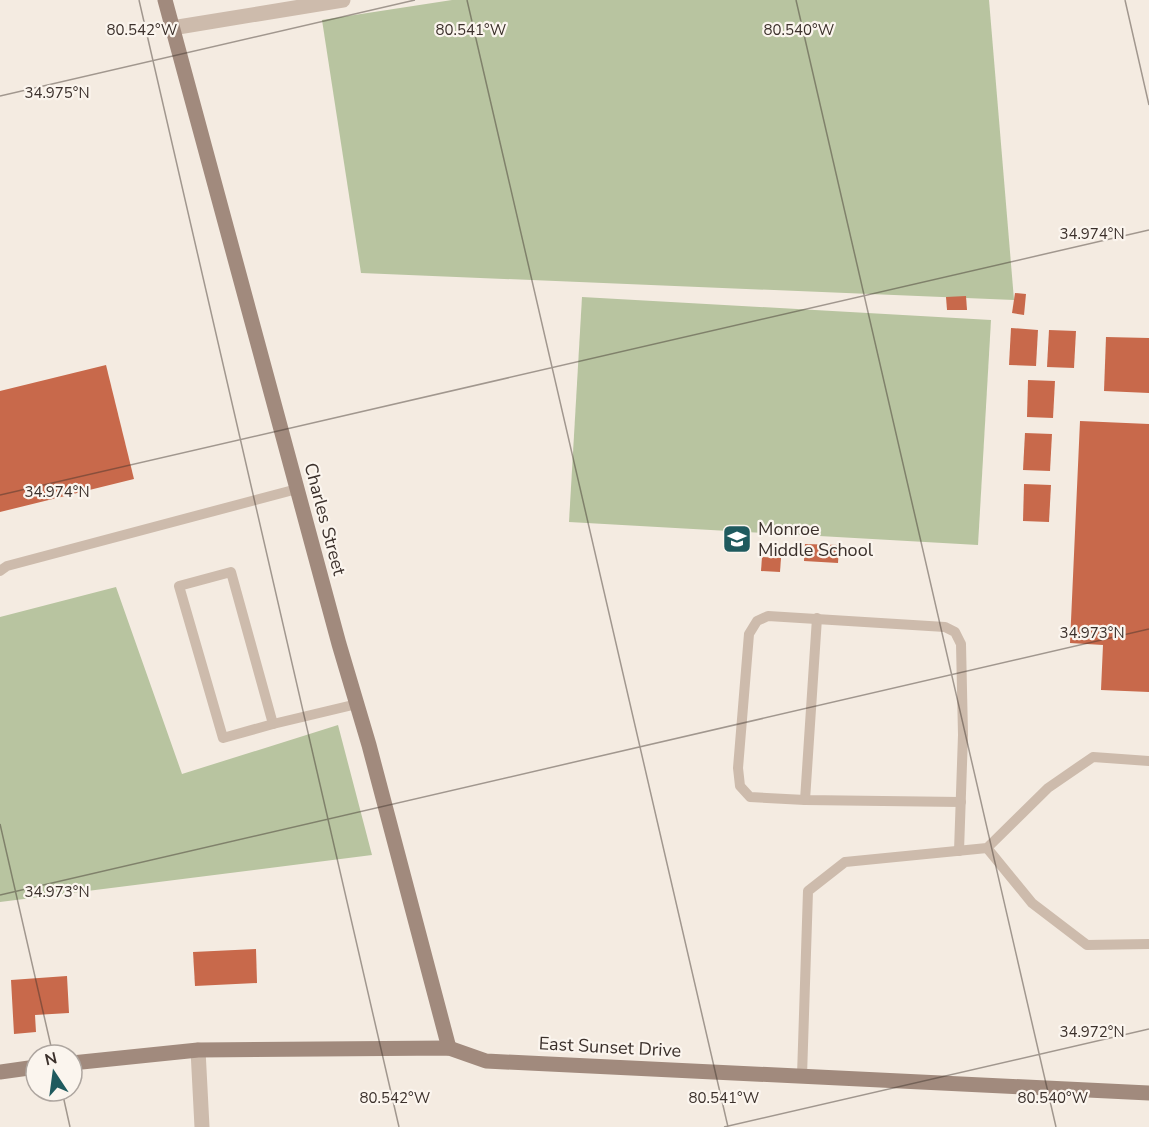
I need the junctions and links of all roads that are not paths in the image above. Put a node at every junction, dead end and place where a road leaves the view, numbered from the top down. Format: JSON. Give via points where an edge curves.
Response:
{"nodes":[{"id":1,"x":165,"y":0,"type":"edge"},
{"id":2,"x":343,"y":0,"type":"edge"},
{"id":3,"x":172,"y":28,"type":"junction"},
{"id":4,"x":297,"y":489,"type":"junction"},
{"id":5,"x":0,"y":571,"type":"edge"},
{"id":6,"x":817,"y":618,"type":"junction"},
{"id":7,"x":357,"y":704,"type":"junction"},
{"id":8,"x":273,"y":724,"type":"junction"},
{"id":9,"x":1149,"y":761,"type":"edge"},
{"id":10,"x":805,"y":800,"type":"junction"},
{"id":11,"x":961,"y":802,"type":"junction"},
{"id":12,"x":987,"y":848,"type":"junction"},
{"id":13,"x":959,"y":851,"type":"junction"},
{"id":14,"x":1149,"y":944,"type":"edge"},
{"id":15,"x":449,"y":1048,"type":"junction"},
{"id":16,"x":198,"y":1050,"type":"junction"},
{"id":17,"x":84,"y":1062,"type":"edge"},
{"id":18,"x":24,"y":1069,"type":"edge"},
{"id":19,"x":0,"y":1072,"type":"edge"},
{"id":20,"x":802,"y":1076,"type":"junction"},
{"id":21,"x":1149,"y":1093,"type":"edge"},
{"id":22,"x":202,"y":1127,"type":"edge"}],
"edges":[{"from":1,"to":3,"type":"street","name":"Charles Street"},
{"from":2,"to":3,"type":"street"},
{"from":3,"to":4,"type":"street","name":"Charles Street"},
{"from":4,"to":5,"type":"lane"},
{"from":4,"to":7,"type":"street","name":"Charles Street"},
{"from":6,"to":10,"type":"lane"},
{"from":6,"to":10,"type":"lane","via":[[768,616],[757,621],[749,634],[738,768],[740,786],[750,797]]},
{"from":6,"to":11,"type":"lane","via":[[945,627],[955,632],[961,644]]},
{"from":7,"to":8,"type":"lane"},
{"from":7,"to":15,"type":"street","name":"Charles Street"},
{"from":8,"to":8,"type":"lane","via":[[231,572],[179,586],[223,738]]},
{"from":9,"to":12,"type":"lane","via":[[1094,757],[1048,788]]},
{"from":10,"to":11,"type":"lane"},
{"from":11,"to":13,"type":"lane"},
{"from":12,"to":13,"type":"lane"},
{"from":12,"to":14,"type":"lane","via":[[1032,903],[1087,945]]},
{"from":13,"to":20,"type":"lane","via":[[844,862],[808,891]]},
{"from":15,"to":16,"type":"street","name":"East Sunset Drive"},
{"from":15,"to":20,"type":"street","name":"East Sunset Drive","via":[[486,1061]]},
{"from":16,"to":17,"type":"street","name":"East Sunset Drive"},
{"from":16,"to":22,"type":"street"},
{"from":18,"to":19,"type":"street"},
{"from":20,"to":21,"type":"street","name":"East Sunset Drive"}]}
